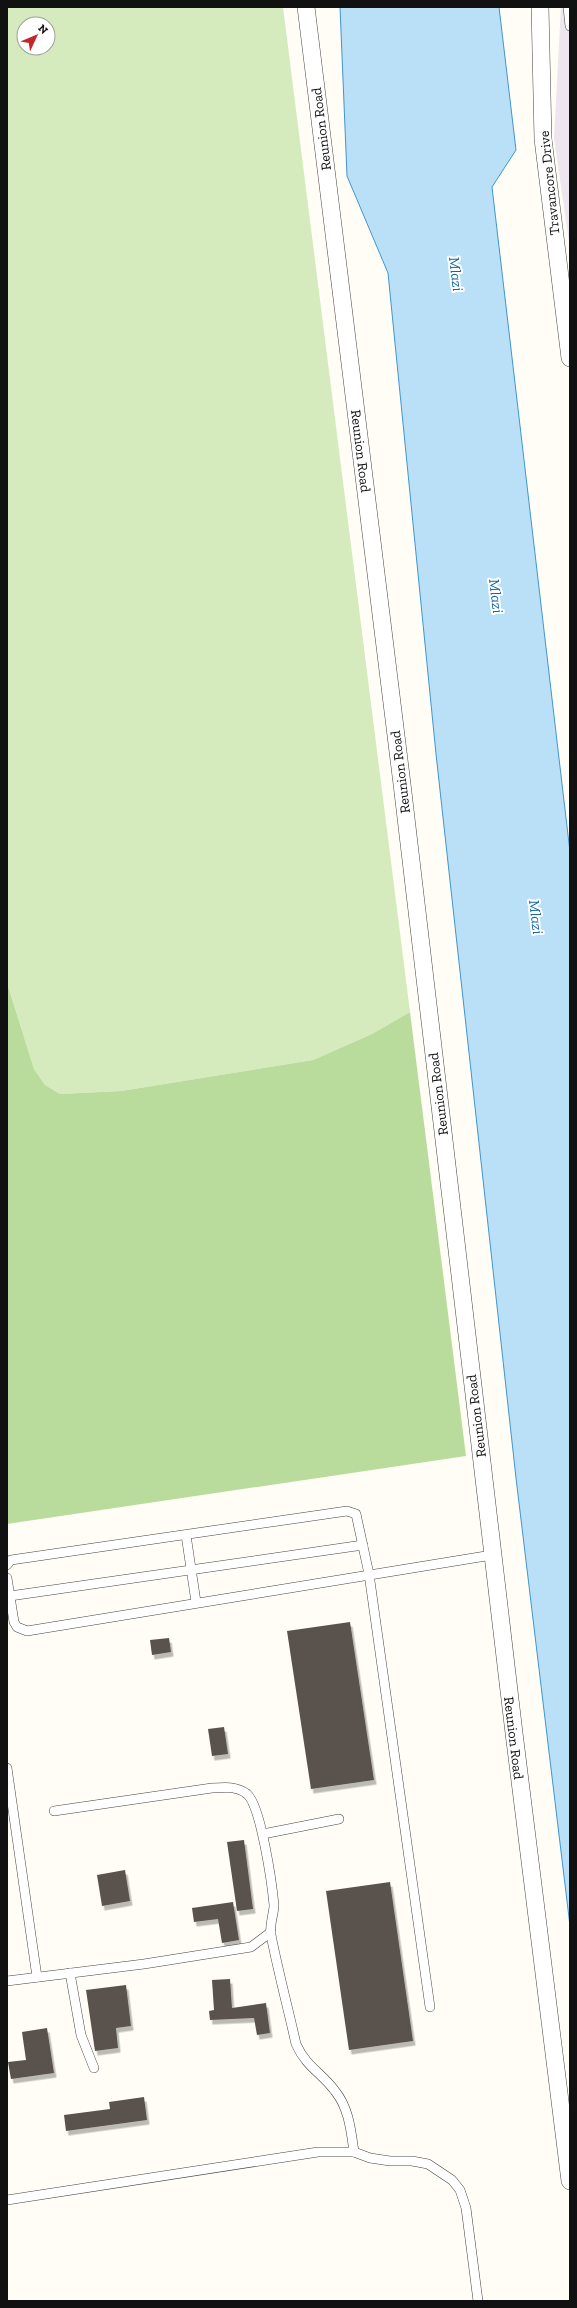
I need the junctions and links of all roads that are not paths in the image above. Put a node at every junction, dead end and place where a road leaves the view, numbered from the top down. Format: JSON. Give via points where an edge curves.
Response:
{"nodes":[{"id":1,"x":306,"y":7,"type":"edge"},
{"id":2,"x":540,"y":7,"type":"edge"},
{"id":3,"x":568,"y":7,"type":"edge"},
{"id":4,"x":570,"y":26,"type":"edge"},
{"id":5,"x":567,"y":306,"type":"edge"},
{"id":6,"x":568,"y":334,"type":"edge"},
{"id":7,"x":570,"y":358,"type":"edge"},
{"id":8,"x":186,"y":1535,"type":"junction"},
{"id":9,"x":363,"y":1544,"type":"junction"},
{"id":10,"x":492,"y":1555,"type":"junction"},
{"id":11,"x":7,"y":1565,"type":"edge"},
{"id":12,"x":191,"y":1570,"type":"junction"},
{"id":13,"x":369,"y":1574,"type":"junction"},
{"id":14,"x":7,"y":1578,"type":"edge"},
{"id":15,"x":10,"y":1596,"type":"junction"},
{"id":16,"x":196,"y":1602,"type":"junction"},
{"id":17,"x":7,"y":1768,"type":"edge"},
{"id":18,"x":54,"y":1812,"type":"dead end"},
{"id":19,"x":11,"y":1819,"type":"edge"},
{"id":20,"x":339,"y":1819,"type":"dead end"},
{"id":21,"x":263,"y":1834,"type":"junction"},
{"id":22,"x":271,"y":1932,"type":"junction"},
{"id":23,"x":70,"y":1973,"type":"junction"},
{"id":24,"x":36,"y":1977,"type":"junction"},
{"id":25,"x":7,"y":1981,"type":"edge"},
{"id":26,"x":430,"y":2007,"type":"dead end"},
{"id":27,"x":94,"y":2068,"type":"dead end"},
{"id":28,"x":354,"y":2152,"type":"junction"},
{"id":29,"x":570,"y":2181,"type":"edge"},
{"id":30,"x":7,"y":2200,"type":"edge"},
{"id":31,"x":478,"y":2301,"type":"edge"}],
"edges":[{"from":1,"to":10,"type":"street","name":"Reunion Road","via":[[402,784]]},
{"from":2,"to":5,"type":"street","name":"Travancore Drive","via":[[543,139]]},
{"from":3,"to":4,"type":"lane"},
{"from":5,"to":6,"type":"street","name":"Travancore Drive"},
{"from":6,"to":7,"type":"street","name":"Travancore Drive"},
{"from":8,"to":9,"type":"lane","via":[[347,1511],[356,1514]]},
{"from":8,"to":11,"type":"lane","via":[[11,1560]]},
{"from":8,"to":12,"type":"lane"},
{"from":9,"to":12,"type":"lane"},
{"from":9,"to":13,"type":"lane"},
{"from":10,"to":13,"type":"lane"},
{"from":10,"to":29,"type":"street","name":"Reunion Road"},
{"from":12,"to":15,"type":"lane"},
{"from":12,"to":16,"type":"lane"},
{"from":13,"to":16,"type":"lane"},
{"from":13,"to":26,"type":"lane"},
{"from":14,"to":15,"type":"lane"},
{"from":15,"to":16,"type":"lane","via":[[14,1622],[17,1627],[27,1631]]},
{"from":17,"to":19,"type":"lane"},
{"from":18,"to":21,"type":"lane","via":[[226,1787],[247,1794],[255,1805]]},
{"from":19,"to":24,"type":"lane"},
{"from":20,"to":21,"type":"lane"},
{"from":21,"to":22,"type":"lane","via":[[274,1904]]},
{"from":22,"to":23,"type":"lane","via":[[251,1946],[144,1964]]},
{"from":22,"to":28,"type":"lane","via":[[296,2044],[302,2058],[326,2080],[344,2104]]},
{"from":23,"to":24,"type":"lane"},
{"from":23,"to":27,"type":"lane","via":[[81,2035]]},
{"from":24,"to":25,"type":"lane"},
{"from":28,"to":30,"type":"lane","via":[[318,2152]]},
{"from":28,"to":31,"type":"lane","via":[[370,2158],[412,2160],[428,2164],[452,2180],[460,2190],[466,2208]]}]}
